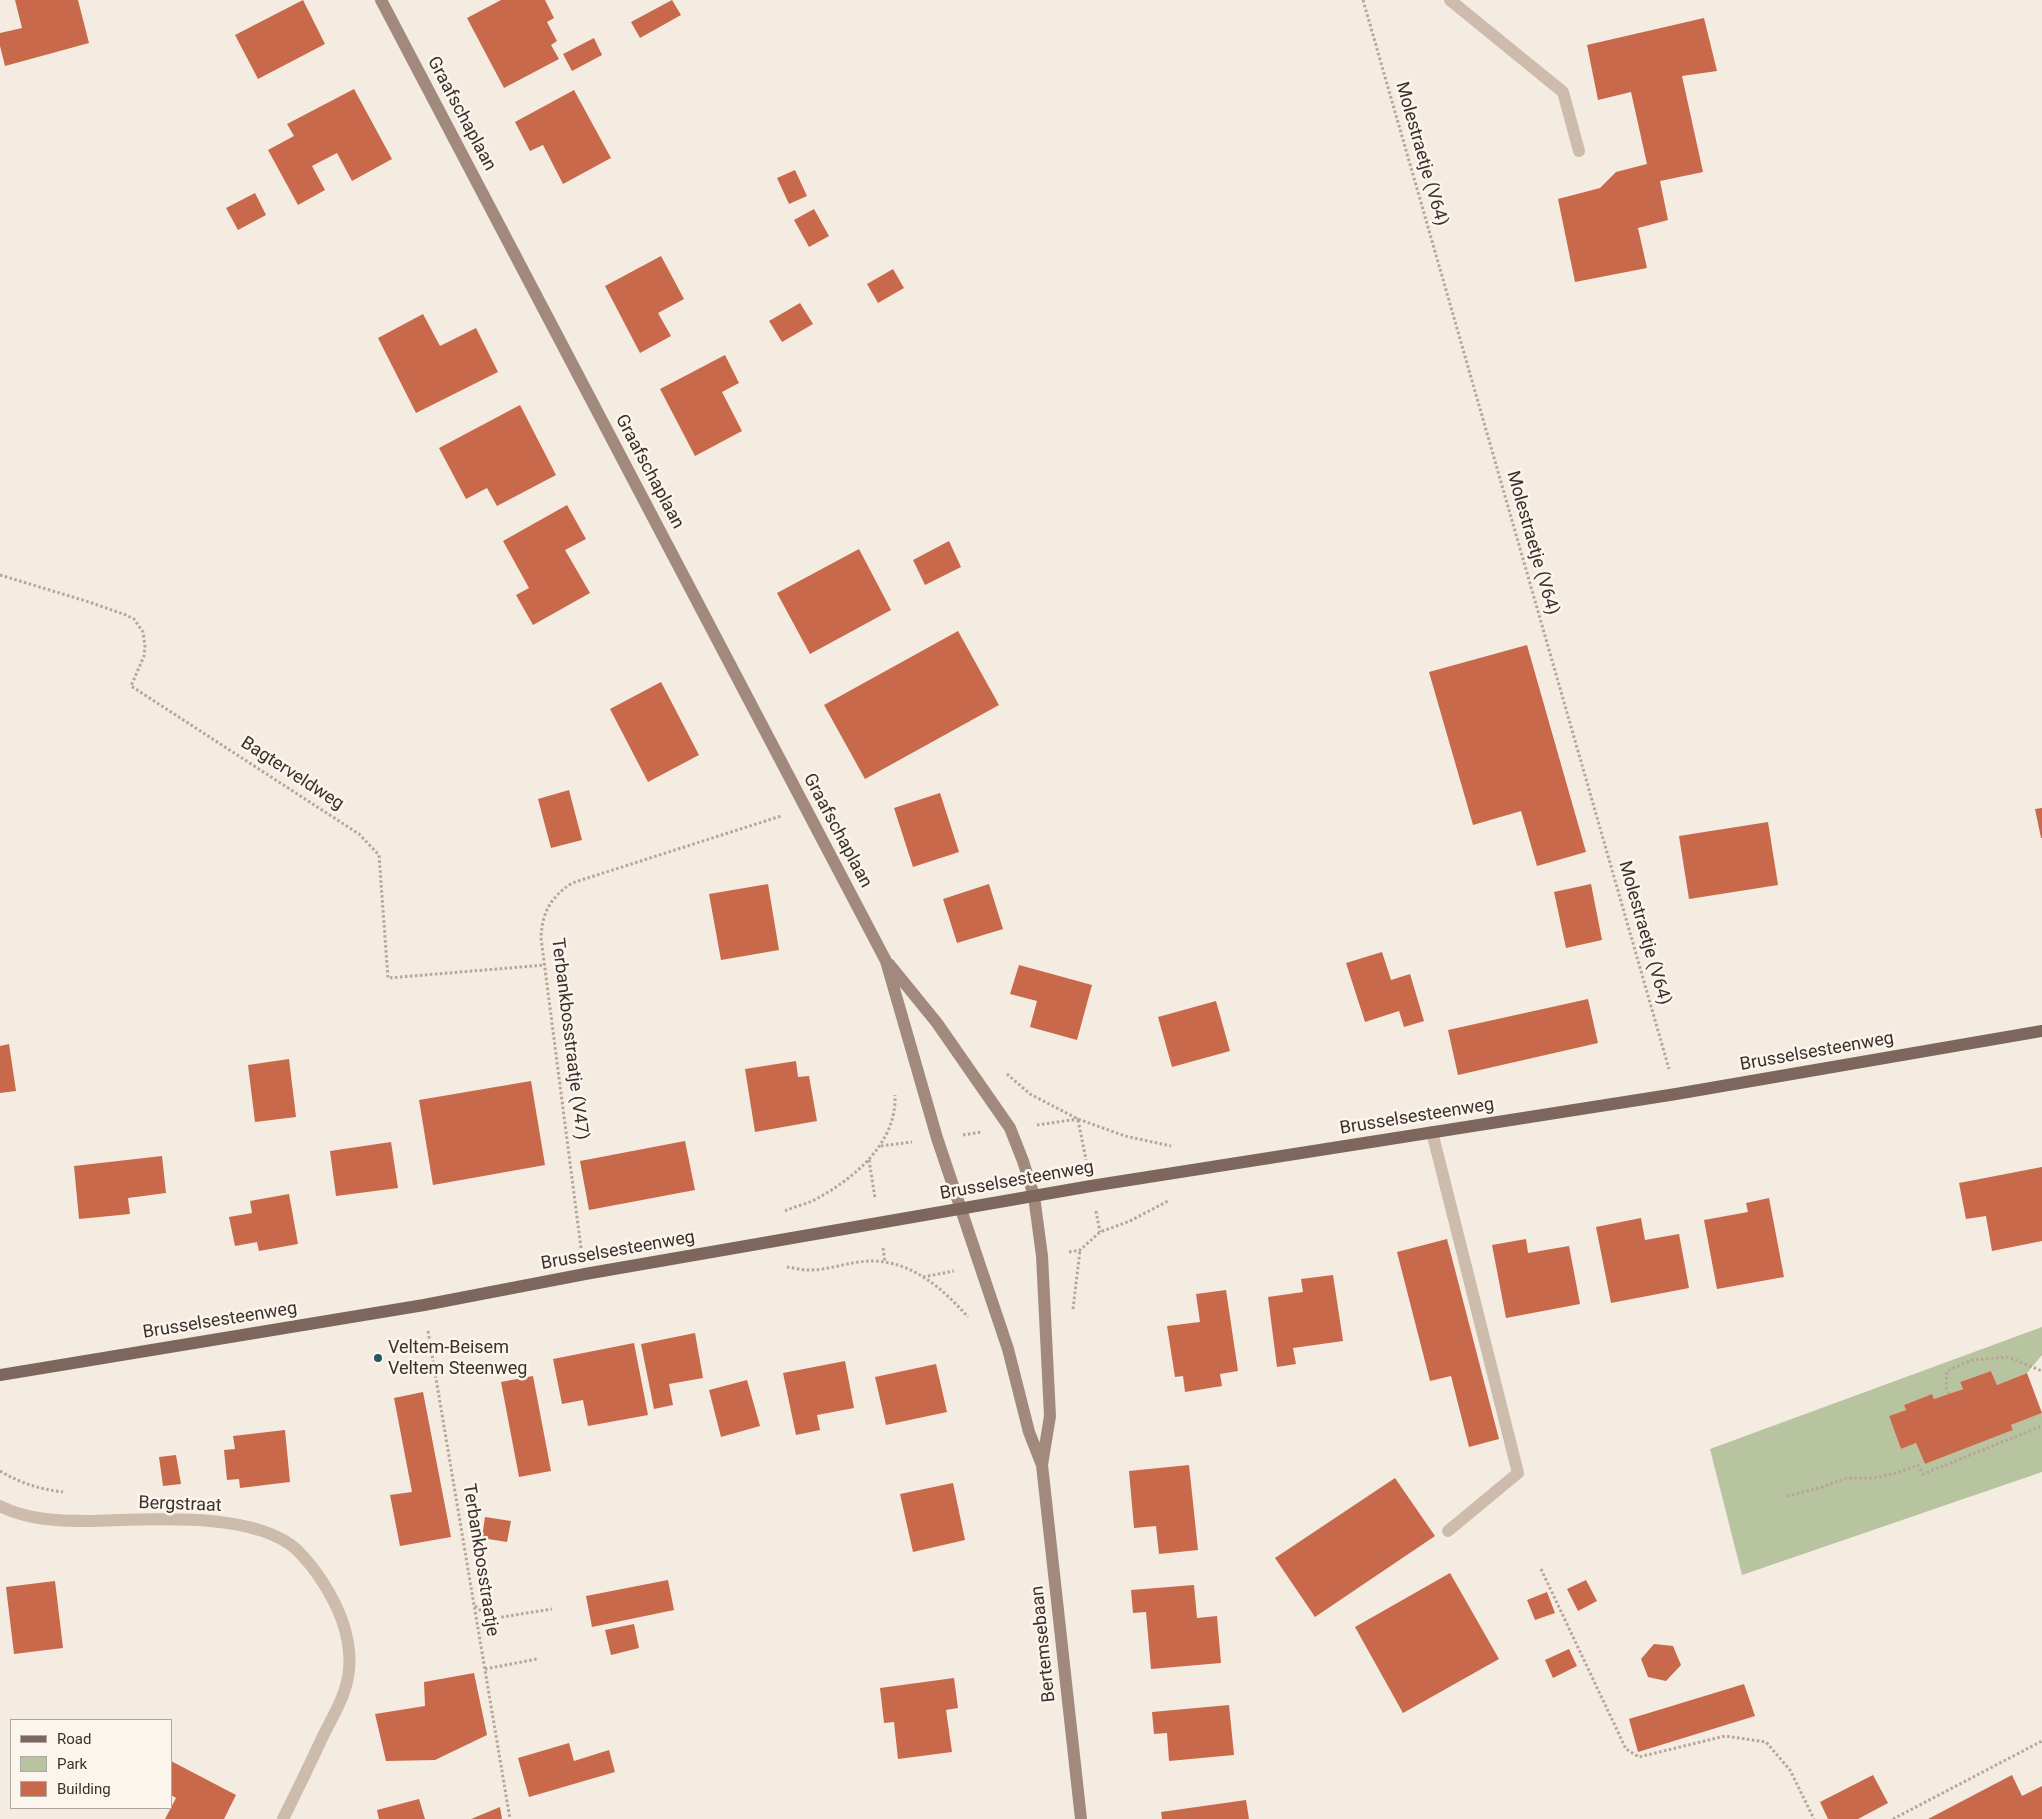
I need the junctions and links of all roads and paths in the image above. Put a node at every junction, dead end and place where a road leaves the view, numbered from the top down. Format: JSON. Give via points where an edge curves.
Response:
{"nodes":[{"id":1,"x":381,"y":0,"type":"edge"},
{"id":2,"x":1362,"y":0,"type":"edge"},
{"id":3,"x":1450,"y":0,"type":"edge"},
{"id":4,"x":1580,"y":151,"type":"dead end"},
{"id":5,"x":0,"y":575,"type":"edge"},
{"id":6,"x":805,"y":807,"type":"junction"},
{"id":7,"x":886,"y":960,"type":"junction"},
{"id":8,"x":545,"y":965,"type":"junction"},
{"id":9,"x":2042,"y":1031,"type":"edge"},
{"id":10,"x":1676,"y":1094,"type":"junction"},
{"id":11,"x":1078,"y":1119,"type":"dead end"},
{"id":12,"x":1432,"y":1132,"type":"junction"},
{"id":13,"x":880,"y":1146,"type":"dead end"},
{"id":14,"x":1174,"y":1148,"type":"dead end"},
{"id":15,"x":1034,"y":1196,"type":"junction"},
{"id":16,"x":1169,"y":1200,"type":"dead end"},
{"id":17,"x":960,"y":1209,"type":"junction"},
{"id":18,"x":784,"y":1211,"type":"dead end"},
{"id":19,"x":1080,"y":1250,"type":"dead end"},
{"id":20,"x":785,"y":1267,"type":"dead end"},
{"id":21,"x":585,"y":1274,"type":"junction"},
{"id":22,"x":923,"y":1277,"type":"dead end"},
{"id":23,"x":424,"y":1306,"type":"junction"},
{"id":24,"x":2042,"y":1371,"type":"edge"},
{"id":25,"x":0,"y":1375,"type":"edge"},
{"id":26,"x":1949,"y":1394,"type":"dead end"},
{"id":27,"x":2042,"y":1426,"type":"edge"},
{"id":28,"x":1042,"y":1465,"type":"junction"},
{"id":29,"x":0,"y":1471,"type":"edge"},
{"id":30,"x":71,"y":1493,"type":"dead end"},
{"id":31,"x":1787,"y":1496,"type":"dead end"},
{"id":32,"x":0,"y":1506,"type":"edge"},
{"id":33,"x":1448,"y":1531,"type":"dead end"},
{"id":34,"x":1541,"y":1569,"type":"dead end"},
{"id":35,"x":474,"y":1606,"type":"junction"},
{"id":36,"x":552,"y":1609,"type":"dead end"},
{"id":37,"x":537,"y":1659,"type":"dead end"},
{"id":38,"x":485,"y":1668,"type":"junction"},
{"id":39,"x":2042,"y":1741,"type":"edge"},
{"id":40,"x":283,"y":1819,"type":"edge"},
{"id":41,"x":510,"y":1819,"type":"edge"},
{"id":42,"x":1081,"y":1819,"type":"edge"},
{"id":43,"x":1814,"y":1819,"type":"edge"},
{"id":44,"x":1893,"y":1819,"type":"edge"}],
"edges":[{"from":1,"to":6,"type":"street","name":"Graafschaplaan"},
{"from":2,"to":10,"type":"path","name":"Molestraetje (V64)"},
{"from":3,"to":4,"type":"street","via":[[1563,92]]},
{"from":5,"to":8,"type":"path","name":"Bagterveldweg","via":[[134,619],[143,632],[145,646],[131,686],[359,834],[379,855],[388,978]]},
{"from":6,"to":7,"type":"street","name":"Graafschaplaan"},
{"from":6,"to":8,"type":"path","name":"Terbankbosstraatje (V47)","via":[[572,883],[554,897],[544,916],[541,938]]},
{"from":7,"to":15,"type":"street","name":"Graafschaplaan","via":[[937,1023],[1010,1128]]},
{"from":7,"to":17,"type":"street","name":"Graafschaplaan"},
{"from":8,"to":21,"type":"path","name":"Terbankbosstraatje (V47)"},
{"from":9,"to":10,"type":"main road","name":"Brusselsesteenweg"},
{"from":10,"to":12,"type":"main road","name":"Brusselsesteenweg"},
{"from":11,"to":14,"type":"path","via":[[1125,1136]]},
{"from":12,"to":15,"type":"main road","name":"Brusselsesteenweg"},
{"from":12,"to":33,"type":"street","via":[[1518,1473]]},
{"from":13,"to":18,"type":"path","via":[[858,1171],[816,1199]]},
{"from":15,"to":17,"type":"main road","name":"Brusselsesteenweg"},
{"from":15,"to":28,"type":"street","name":"Bertemsebaan","via":[[1042,1256],[1050,1416]]},
{"from":16,"to":19,"type":"path","via":[[1130,1221],[1100,1232]]},
{"from":17,"to":21,"type":"main road","name":"Brusselsesteenweg"},
{"from":17,"to":28,"type":"street","name":"Bertemsebaan","via":[[1008,1349],[1029,1432]]},
{"from":20,"to":22,"type":"path","via":[[810,1270],[870,1261],[902,1265]]},
{"from":21,"to":23,"type":"main road","name":"Brusselsesteenweg"},
{"from":23,"to":25,"type":"main road","name":"Brusselsesteenweg"},
{"from":23,"to":35,"type":"path","name":"Terbankbosstraatje"},
{"from":24,"to":26,"type":"path","via":[[2008,1358],[1972,1360],[1947,1371]]},
{"from":27,"to":31,"type":"path","via":[[1923,1474],[1918,1465],[1874,1478],[1847,1478]]},
{"from":28,"to":42,"type":"street","name":"Bertemsebaan"},
{"from":29,"to":30,"type":"path","via":[[24,1484]]},
{"from":32,"to":40,"type":"street","name":"Bergstraat","via":[[20,1514],[65,1520],[196,1519],[224,1523],[271,1535],[294,1548],[314,1568],[342,1618],[349,1670],[343,1695]]},
{"from":34,"to":43,"type":"path","via":[[1626,1749],[1639,1757],[1725,1736],[1766,1742],[1790,1770]]},
{"from":35,"to":36,"type":"path","via":[[496,1618]]},
{"from":35,"to":38,"type":"path","name":"Terbankbosstraatje"},
{"from":37,"to":38,"type":"path"},
{"from":38,"to":41,"type":"path","name":"Terbankbosstraatje"},
{"from":39,"to":44,"type":"path"}]}
